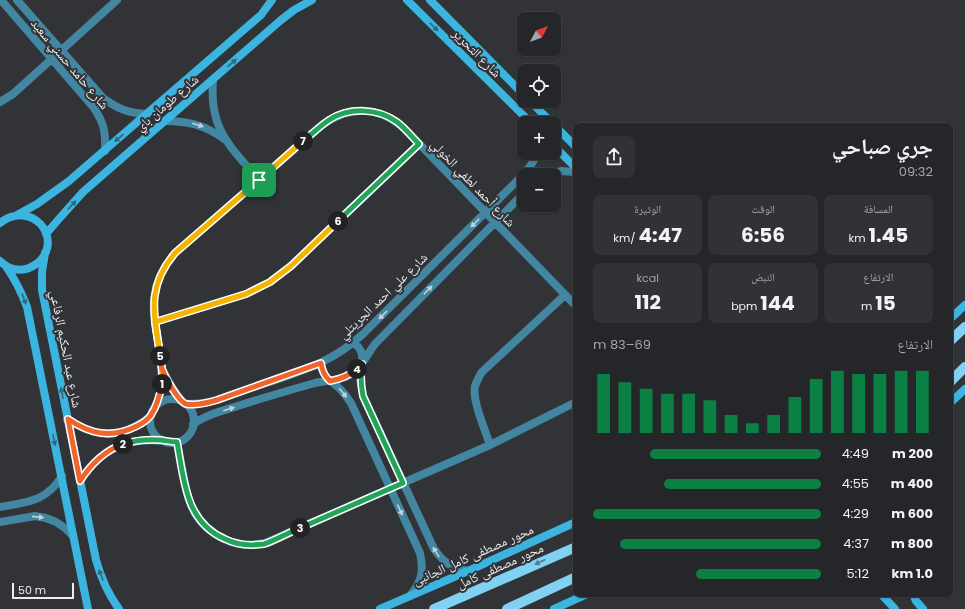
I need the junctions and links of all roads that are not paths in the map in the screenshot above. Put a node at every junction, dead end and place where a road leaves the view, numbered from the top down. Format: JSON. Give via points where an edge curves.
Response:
{"nodes":[{"id":1,"x":0,"y":0,"type":"edge"},
{"id":2,"x":18,"y":0,"type":"edge"},
{"id":3,"x":117,"y":0,"type":"edge"},
{"id":4,"x":272,"y":0,"type":"edge"},
{"id":5,"x":312,"y":0,"type":"edge"},
{"id":6,"x":401,"y":0,"type":"edge"},
{"id":7,"x":430,"y":0,"type":"edge"},
{"id":8,"x":409,"y":2,"type":"edge"},
{"id":9,"x":61,"y":50,"type":"junction"},
{"id":10,"x":52,"y":59,"type":"junction"},
{"id":11,"x":213,"y":80,"type":"junction"},
{"id":12,"x":517,"y":88,"type":"edge"},
{"id":13,"x":0,"y":102,"type":"edge"},
{"id":14,"x":537,"y":108,"type":"edge"},
{"id":15,"x":147,"y":114,"type":"junction"},
{"id":16,"x":524,"y":116,"type":"edge"},
{"id":17,"x":545,"y":116,"type":"edge"},
{"id":18,"x":165,"y":121,"type":"junction"},
{"id":19,"x":561,"y":132,"type":"edge"},
{"id":20,"x":226,"y":141,"type":"junction"},
{"id":21,"x":419,"y":144,"type":"junction"},
{"id":22,"x":573,"y":144,"type":"edge"},
{"id":23,"x":105,"y":151,"type":"junction"},
{"id":24,"x":561,"y":153,"type":"edge"},
{"id":25,"x":535,"y":160,"type":"edge"},
{"id":26,"x":573,"y":165,"type":"edge"},
{"id":27,"x":561,"y":171,"type":"edge"},
{"id":28,"x":573,"y":172,"type":"edge"},
{"id":29,"x":259,"y":180,"type":"junction"},
{"id":30,"x":517,"y":200,"type":"edge"},
{"id":31,"x":485,"y":212,"type":"junction"},
{"id":32,"x":17,"y":215,"type":"junction"},
{"id":33,"x":2,"y":220,"type":"edge"},
{"id":34,"x":495,"y":223,"type":"junction"},
{"id":35,"x":46,"y":234,"type":"junction"},
{"id":36,"x":45,"y":253,"type":"junction"},
{"id":37,"x":3,"y":263,"type":"edge"},
{"id":38,"x":565,"y":295,"type":"junction"},
{"id":39,"x":573,"y":303,"type":"edge"},
{"id":40,"x":965,"y":305,"type":"edge"},
{"id":41,"x":953,"y":316,"type":"edge"},
{"id":42,"x":155,"y":322,"type":"junction"},
{"id":43,"x":965,"y":327,"type":"edge"},
{"id":44,"x":953,"y":338,"type":"edge"},
{"id":45,"x":354,"y":343,"type":"junction"},
{"id":46,"x":321,"y":363,"type":"junction"},
{"id":47,"x":362,"y":364,"type":"junction"},
{"id":48,"x":965,"y":367,"type":"edge"},
{"id":49,"x":162,"y":370,"type":"junction"},
{"id":50,"x":953,"y":379,"type":"edge"},
{"id":51,"x":330,"y":381,"type":"junction"},
{"id":52,"x":965,"y":389,"type":"edge"},
{"id":53,"x":953,"y":400,"type":"edge"},
{"id":54,"x":184,"y":403,"type":"junction"},
{"id":55,"x":573,"y":404,"type":"edge"},
{"id":56,"x":155,"y":408,"type":"junction"},
{"id":57,"x":150,"y":416,"type":"junction"},
{"id":58,"x":68,"y":419,"type":"junction"},
{"id":59,"x":193,"y":424,"type":"junction"},
{"id":60,"x":163,"y":441,"type":"junction"},
{"id":61,"x":177,"y":442,"type":"junction"},
{"id":62,"x":490,"y":445,"type":"junction"},
{"id":63,"x":62,"y":476,"type":"junction"},
{"id":64,"x":80,"y":481,"type":"junction"},
{"id":65,"x":403,"y":483,"type":"junction"},
{"id":66,"x":391,"y":489,"type":"junction"},
{"id":67,"x":0,"y":507,"type":"edge"},
{"id":68,"x":0,"y":522,"type":"edge"},
{"id":69,"x":573,"y":523,"type":"edge"},
{"id":70,"x":73,"y":536,"type":"junction"},
{"id":71,"x":573,"y":548,"type":"edge"},
{"id":72,"x":468,"y":571,"type":"junction"},
{"id":73,"x":573,"y":578,"type":"edge"},
{"id":74,"x":410,"y":596,"type":"junction"},
{"id":75,"x":580,"y":597,"type":"edge"},
{"id":76,"x":884,"y":597,"type":"edge"},
{"id":77,"x":914,"y":597,"type":"edge"},
{"id":78,"x":88,"y":609,"type":"edge"},
{"id":79,"x":119,"y":609,"type":"edge"},
{"id":80,"x":380,"y":609,"type":"edge"},
{"id":81,"x":434,"y":609,"type":"edge"},
{"id":82,"x":507,"y":609,"type":"edge"},
{"id":83,"x":554,"y":609,"type":"edge"},
{"id":84,"x":895,"y":609,"type":"edge"},
{"id":85,"x":923,"y":609,"type":"edge"}],
"edges":[{"from":1,"to":10,"type":"street","name":"شارع حامد حسني سعيد"},
{"from":2,"to":9,"type":"street","name":"شارع حامد حسني سعيد"},
{"from":3,"to":9,"type":"street"},
{"from":4,"to":15,"type":"street","name":"شارع طومان باي","via":[[262,15]]},
{"from":11,"to":5,"type":"street","name":"شارع طومان باي","one_way":true,"via":[[281,20]]},
{"from":6,"to":8,"type":"street","name":"شارع التحرير"},
{"from":7,"to":12,"type":"street","name":"شارع التحرير"},
{"from":8,"to":16,"type":"street","name":"شارع التحرير","one_way":true},
{"from":9,"to":10,"type":"street"},
{"from":9,"to":15,"type":"street","name":"شارع حامد حسني سعيد","via":[[103,98],[123,110]]},
{"from":10,"to":13,"type":"street","via":[[13,94]]},
{"from":10,"to":23,"type":"street","name":"شارع حامد حسني سعيد","via":[[100,117],[106,140]]},
{"from":11,"to":18,"type":"street","name":"شارع طومان باي"},
{"from":11,"to":20,"type":"street","via":[[215,118]]},
{"from":14,"to":17,"type":"street"},
{"from":15,"to":23,"type":"street","name":"شارع طومان باي","one_way":true},
{"from":18,"to":20,"type":"street","one_way":true,"via":[[198,125]]},
{"from":35,"to":18,"type":"street","name":"شارع طومان باي","one_way":true,"via":[[83,192]]},
{"from":19,"to":22,"type":"street"},
{"from":20,"to":29,"type":"street"},
{"from":21,"to":29,"type":"street","name":"شارع أحمد لطفي الخولي","via":[[388,117],[370,111],[349,112],[322,125]]},
{"from":21,"to":31,"type":"street","name":"شارع أحمد لطفي الخولي"},
{"from":21,"to":42,"type":"street","via":[[291,266],[270,282],[246,294]]},
{"from":23,"to":32,"type":"street","name":"شارع طومان باي","via":[[54,193]]},
{"from":24,"to":26,"type":"street"},
{"from":25,"to":31,"type":"street","name":"شارع علي احمد الجريتلي"},
{"from":27,"to":28,"type":"street"},
{"from":29,"to":42,"type":"street","name":"شارع أحمد لطفي الخولي","via":[[175,253],[167,263],[156,285]]},
{"from":30,"to":34,"type":"street","name":"شارع علي احمد الجريتلي"},
{"from":31,"to":34,"type":"street","name":"شارع أحمد لطفي الخولي"},
{"from":31,"to":45,"type":"street","name":"شارع علي احمد الجريتلي","one_way":true},
{"from":32,"to":33,"type":"street"},
{"from":32,"to":35,"type":"street","via":[[36,219]]},
{"from":34,"to":38,"type":"street","name":"شارع أحمد لطفي الخولي"},
{"from":47,"to":34,"type":"street","name":"شارع علي احمد الجريتلي","one_way":true,"via":[[375,344]]},
{"from":35,"to":36,"type":"street","name":"شارع عبد الحكيم الرفاعي"},
{"from":36,"to":37,"type":"street","via":[[37,264],[25,269],[18,270]]},
{"from":58,"to":36,"type":"street","name":"شارع عبد الحكيم الرفاعي","one_way":true,"via":[[42,290]]},
{"from":37,"to":63,"type":"street","one_way":true,"via":[[22,292],[27,307]]},
{"from":38,"to":39,"type":"street","name":"شارع أحمد لطفي الخولي"},
{"from":38,"to":62,"type":"street","via":[[482,372],[478,379],[475,387],[476,403]]},
{"from":40,"to":41,"type":"street"},
{"from":42,"to":49,"type":"street","name":"شارع أحمد لطفي الخولي"},
{"from":43,"to":44,"type":"main road"},
{"from":45,"to":46,"type":"street","name":"شارع علي احمد الجريتلي"},
{"from":45,"to":47,"type":"street","via":[[360,350]]},
{"from":46,"to":51,"type":"street","via":[[323,373]]},
{"from":46,"to":54,"type":"street","name":"شارع علي احمد الجريتلي","via":[[212,402]]},
{"from":47,"to":51,"type":"street","name":"شارع علي احمد الجريتلي","via":[[348,376]]},
{"from":47,"to":65,"type":"street","via":[[360,374],[363,396]]},
{"from":48,"to":50,"type":"main road"},
{"from":49,"to":54,"type":"street","name":"شارع أحمد لطفي الخولي"},
{"from":49,"to":56,"type":"street","name":"شارع أحمد لطفي الخولي","via":[[163,383]]},
{"from":59,"to":51,"type":"street","name":"شارع علي احمد الجريتلي","one_way":true,"via":[[213,414],[277,393]]},
{"from":51,"to":66,"type":"street","one_way":true,"via":[[351,403]]},
{"from":52,"to":53,"type":"street"},
{"from":54,"to":56,"type":"street","via":[[168,399],[160,402]]},
{"from":54,"to":59,"type":"street","via":[[193,415]]},
{"from":55,"to":62,"type":"street"},
{"from":56,"to":57,"type":"street"},
{"from":57,"to":58,"type":"street","via":[[129,430],[103,434],[84,429]]},
{"from":57,"to":60,"type":"street","via":[[155,435]]},
{"from":58,"to":64,"type":"street","name":"شارع عبد الحكيم الرفاعي"},
{"from":59,"to":61,"type":"street","via":[[189,435]]},
{"from":60,"to":61,"type":"street"},
{"from":60,"to":64,"type":"street","via":[[121,444],[98,459]]},
{"from":61,"to":66,"type":"street","via":[[194,513],[210,530],[232,542],[253,545],[265,543]]},
{"from":62,"to":65,"type":"street"},
{"from":63,"to":67,"type":"street","via":[[42,497]]},
{"from":63,"to":70,"type":"street"},
{"from":79,"to":64,"type":"street","name":"شارع عبد الحكيم الرفاعي","one_way":true,"via":[[100,574]]},
{"from":65,"to":66,"type":"street"},
{"from":72,"to":65,"type":"street","one_way":true,"via":[[458,569],[440,558]]},
{"from":66,"to":74,"type":"street","one_way":true,"via":[[420,553],[422,564],[417,587]]},
{"from":68,"to":70,"type":"street","one_way":true,"via":[[35,516],[46,518],[66,528]]},
{"from":69,"to":72,"type":"street","name":"محور مصطفى كامل الجانبى"},
{"from":70,"to":78,"type":"street"},
{"from":71,"to":81,"type":"main road","name":"محور مصطفى كامل","one_way":true},
{"from":72,"to":74,"type":"street","name":"محور مصطفى كامل الجانبى"},
{"from":73,"to":82,"type":"main road"},
{"from":74,"to":80,"type":"street","name":"محور مصطفى كامل الجانبى"},
{"from":75,"to":83,"type":"street"},
{"from":76,"to":84,"type":"street"},
{"from":77,"to":85,"type":"street"}]}
